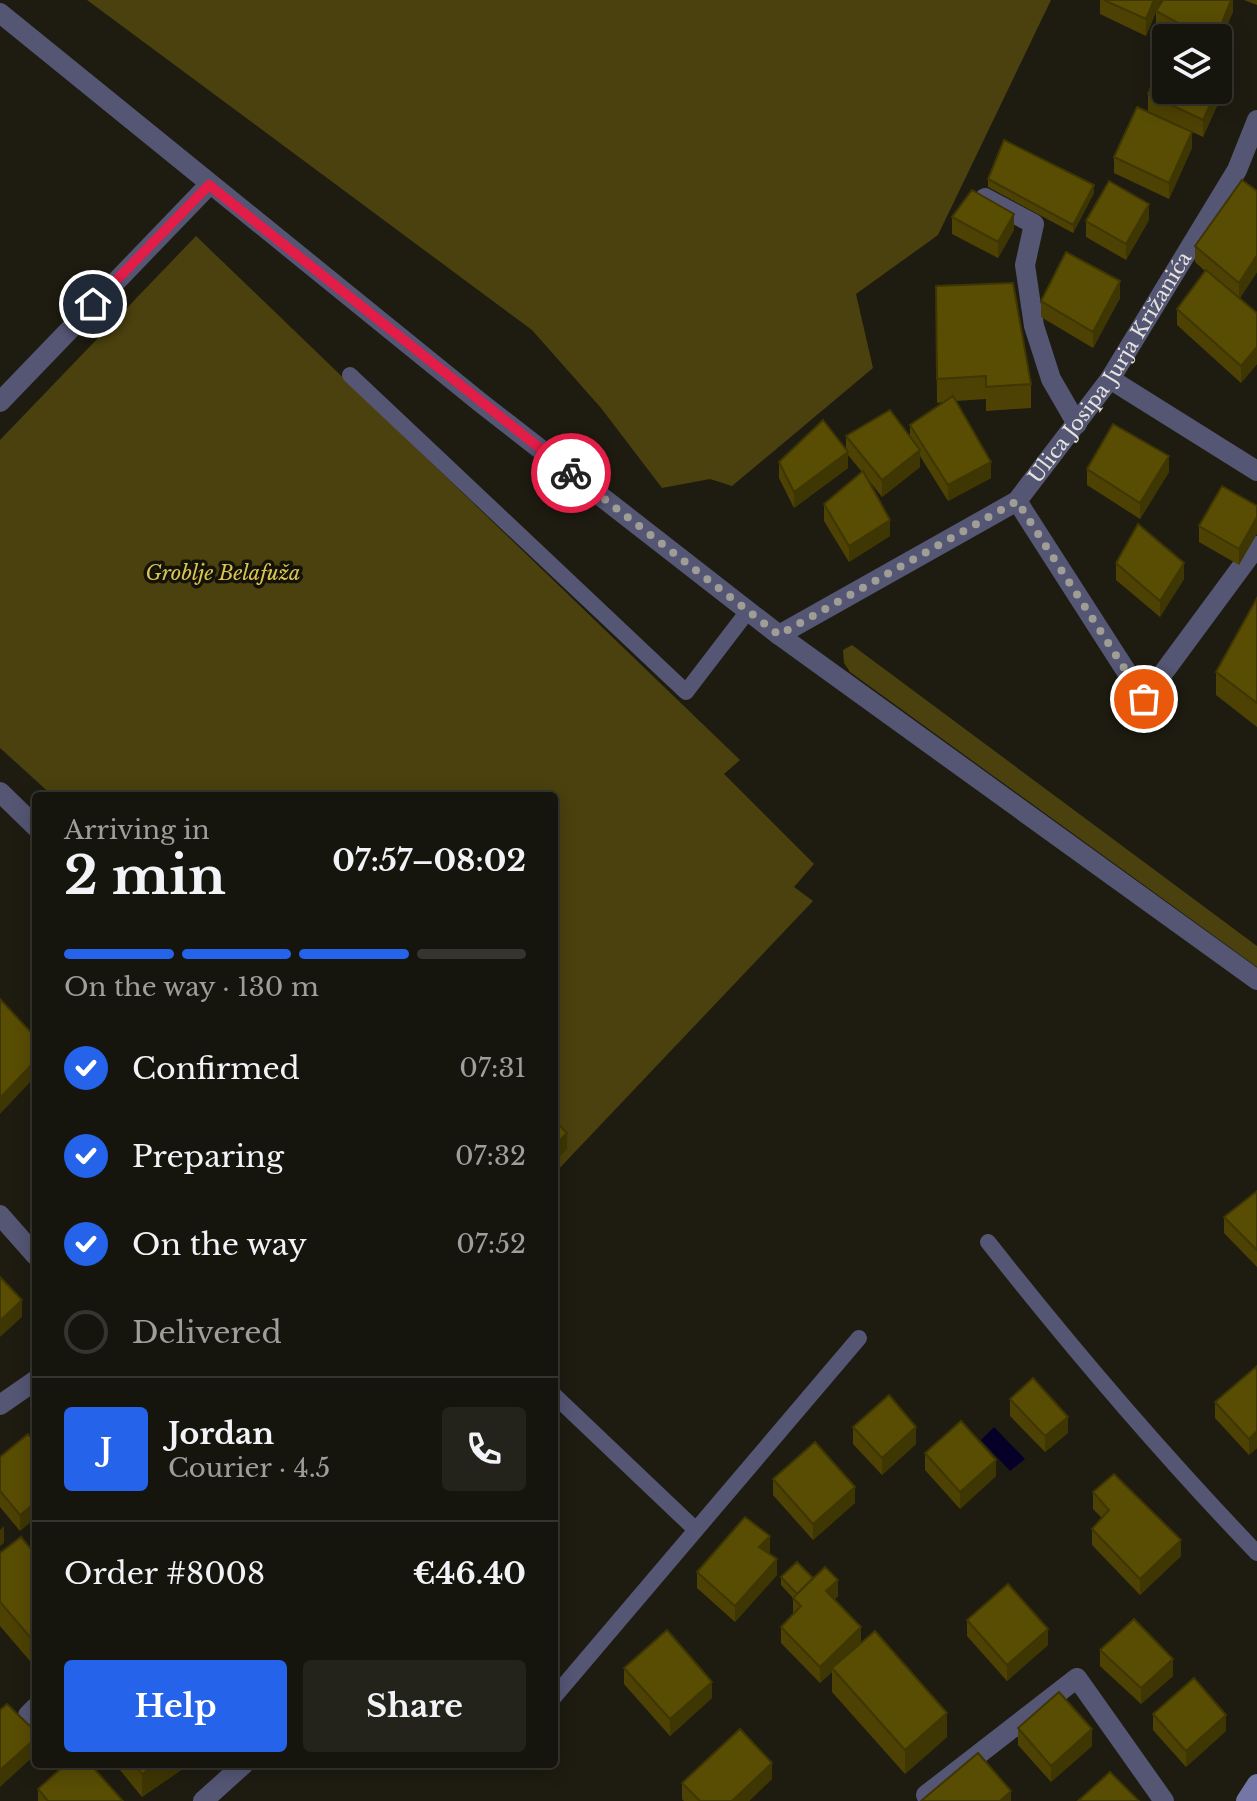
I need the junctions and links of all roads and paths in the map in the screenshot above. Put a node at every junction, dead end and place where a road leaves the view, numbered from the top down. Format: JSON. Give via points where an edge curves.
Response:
{"nodes":[{"id":1,"x":0,"y":13,"type":"edge"},
{"id":2,"x":1257,"y":120,"type":"edge"},
{"id":3,"x":209,"y":185,"type":"junction"},
{"id":4,"x":978,"y":195,"type":"edge"},
{"id":5,"x":350,"y":375,"type":"dead end"},
{"id":6,"x":1110,"y":379,"type":"junction"},
{"id":7,"x":0,"y":402,"type":"edge"},
{"id":8,"x":1077,"y":424,"type":"junction"},
{"id":9,"x":1257,"y":471,"type":"edge"},
{"id":10,"x":1017,"y":501,"type":"junction"},
{"id":11,"x":1257,"y":546,"type":"edge"},
{"id":12,"x":748,"y":611,"type":"junction"},
{"id":13,"x":779,"y":635,"type":"junction"},
{"id":14,"x":0,"y":792,"type":"edge"},
{"id":15,"x":32,"y":823,"type":"edge"},
{"id":16,"x":1257,"y":980,"type":"edge"},
{"id":17,"x":0,"y":1215,"type":"edge"},
{"id":18,"x":988,"y":1242,"type":"dead end"},
{"id":19,"x":32,"y":1251,"type":"edge"},
{"id":20,"x":859,"y":1338,"type":"dead end"},
{"id":21,"x":32,"y":1383,"type":"edge"},
{"id":22,"x":558,"y":1399,"type":"edge"},
{"id":23,"x":0,"y":1405,"type":"edge"},
{"id":24,"x":696,"y":1530,"type":"junction"},
{"id":25,"x":1257,"y":1553,"type":"edge"},
{"id":26,"x":558,"y":1692,"type":"edge"},
{"id":27,"x":240,"y":1768,"type":"edge"},
{"id":28,"x":1257,"y":1784,"type":"edge"},
{"id":29,"x":926,"y":1795,"type":"edge"},
{"id":30,"x":203,"y":1801,"type":"edge"},
{"id":31,"x":1164,"y":1801,"type":"edge"},
{"id":32,"x":1246,"y":1801,"type":"edge"}],
"edges":[{"from":1,"to":3,"type":"street"},
{"from":2,"to":6,"type":"street","name":"Ulica Josipa Jurja Križanića","via":[[1237,170]]},
{"from":3,"to":7,"type":"street"},
{"from":3,"to":12,"type":"street"},
{"from":4,"to":8,"type":"street","via":[[1034,224],[1025,265],[1034,326],[1051,379]]},
{"from":5,"to":12,"type":"lane","via":[[686,692]]},
{"from":6,"to":8,"type":"street","name":"Ulica Josipa Jurja Križanića"},
{"from":6,"to":9,"type":"street"},
{"from":8,"to":10,"type":"street","name":"Ulica Josipa Jurja Križanića"},
{"from":10,"to":11,"type":"street","via":[[1144,699]]},
{"from":10,"to":13,"type":"street","name":"Ulica Josipa Jurja Križanića"},
{"from":12,"to":13,"type":"street"},
{"from":13,"to":16,"type":"street"},
{"from":14,"to":15,"type":"street"},
{"from":17,"to":19,"type":"street"},
{"from":18,"to":25,"type":"lane","via":[[1081,1360]]},
{"from":20,"to":24,"type":"lane"},
{"from":21,"to":23,"type":"street"},
{"from":22,"to":24,"type":"lane"},
{"from":24,"to":26,"type":"lane"},
{"from":27,"to":30,"type":"street"},
{"from":28,"to":32,"type":"main road"},
{"from":29,"to":31,"type":"street","via":[[1077,1678]]}]}
